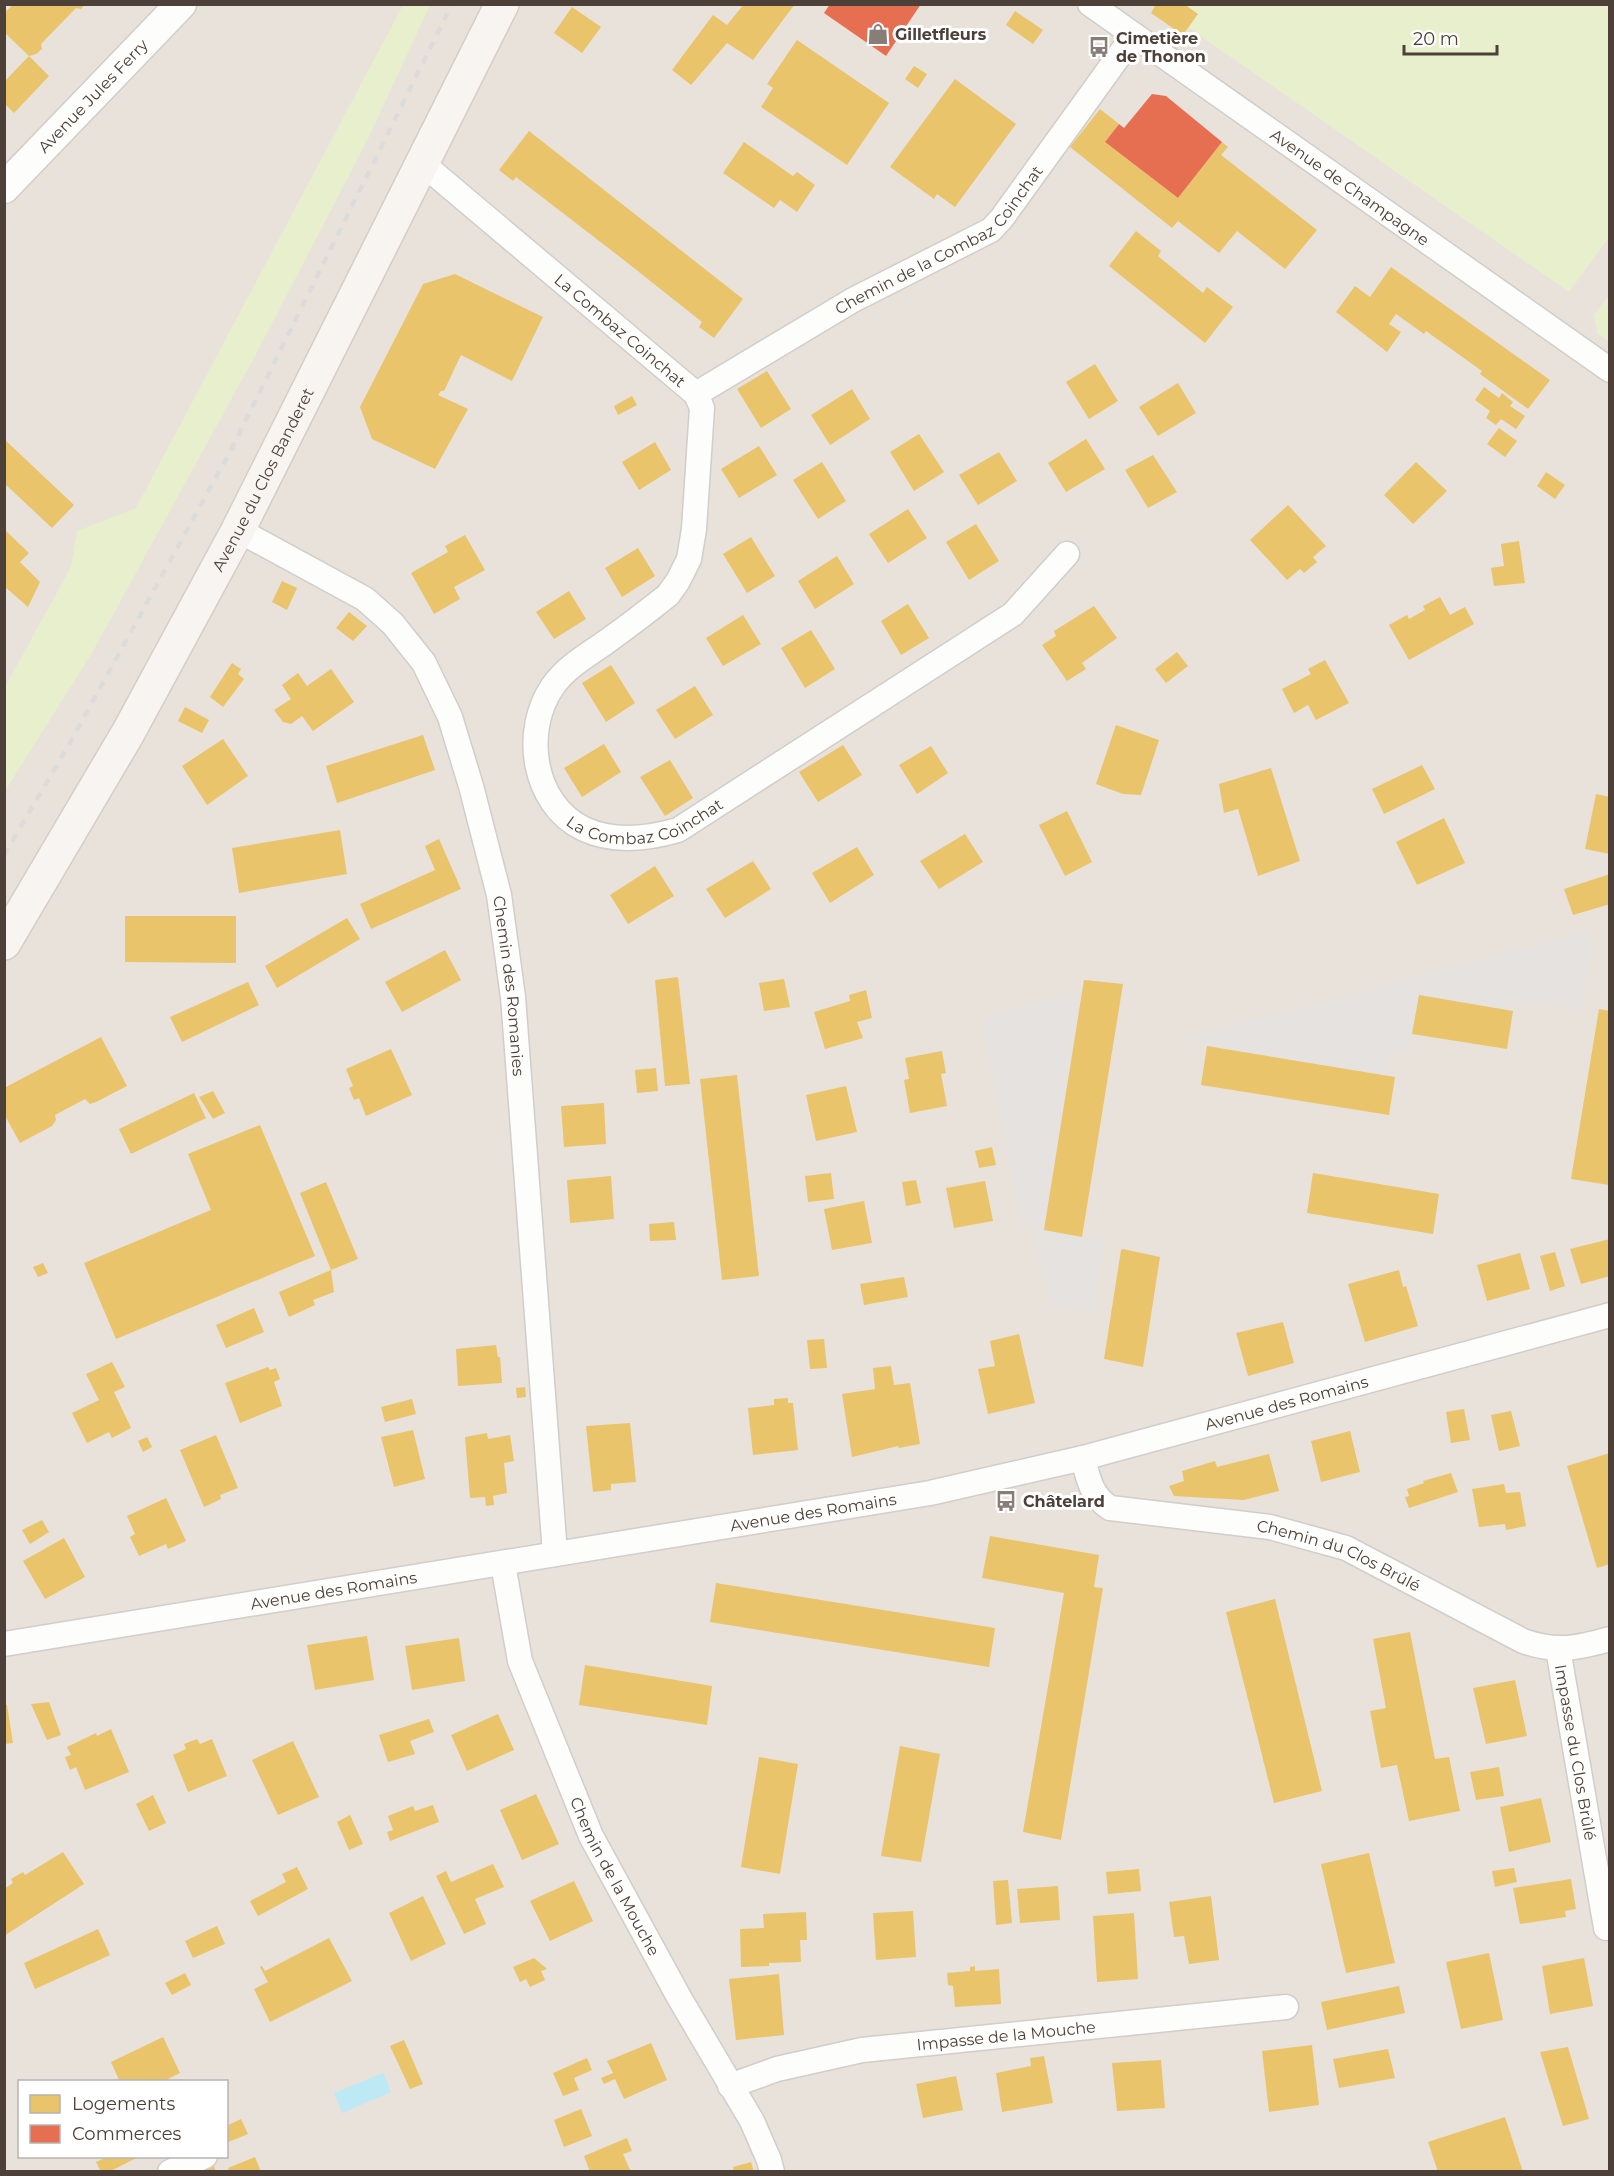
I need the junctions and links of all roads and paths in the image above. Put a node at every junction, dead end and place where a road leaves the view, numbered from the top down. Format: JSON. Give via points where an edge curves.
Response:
{"nodes":[{"id":1,"x":502,"y":4,"type":"edge"},
{"id":2,"x":1090,"y":4,"type":"edge"},
{"id":3,"x":170,"y":8,"type":"edge"},
{"id":4,"x":1134,"y":35,"type":"junction"},
{"id":5,"x":423,"y":164,"type":"junction"},
{"id":6,"x":4,"y":188,"type":"edge"},
{"id":7,"x":1610,"y":370,"type":"edge"},
{"id":8,"x":696,"y":394,"type":"junction"},
{"id":9,"x":238,"y":530,"type":"junction"},
{"id":10,"x":1067,"y":554,"type":"dead end"},
{"id":11,"x":4,"y":943,"type":"edge"},
{"id":12,"x":1610,"y":1315,"type":"edge"},
{"id":13,"x":1083,"y":1458,"type":"junction"},
{"id":14,"x":555,"y":1554,"type":"junction"},
{"id":15,"x":503,"y":1564,"type":"junction"},
{"id":16,"x":1610,"y":1639,"type":"edge"},
{"id":17,"x":4,"y":1644,"type":"edge"},
{"id":18,"x":1558,"y":1649,"type":"junction"},
{"id":19,"x":1606,"y":1928,"type":"dead end"},
{"id":20,"x":1286,"y":2007,"type":"dead end"},
{"id":21,"x":730,"y":2086,"type":"junction"},
{"id":22,"x":203,"y":2158,"type":"edge"},
{"id":23,"x":170,"y":2172,"type":"edge"},
{"id":24,"x":772,"y":2172,"type":"edge"}],
"edges":[{"from":1,"to":5,"type":"main road","name":"Avenue du Clos Banderet"},
{"from":2,"to":4,"type":"street","name":"Avenue de Champagne"},
{"from":3,"to":6,"type":"street","name":"Avenue Jules Ferry"},
{"from":4,"to":7,"type":"street","name":"Avenue de Champagne"},
{"from":4,"to":8,"type":"street","name":"Chemin de la Combaz Coinchat","via":[[991,230],[853,300]]},
{"from":5,"to":8,"type":"street","name":"La Combaz Coinchat"},
{"from":5,"to":9,"type":"main road","name":"Avenue du Clos Banderet"},
{"from":8,"to":10,"type":"street","name":"La Combaz Coinchat","via":[[702,408],[689,559],[668,595],[569,669],[554,685],[538,718],[536,759],[542,782],[555,806],[583,828],[622,838],[653,837],[678,830],[1013,614]]},
{"from":9,"to":11,"type":"main road","name":"Avenue du Clos Banderet","via":[[128,733]]},
{"from":9,"to":14,"type":"street","name":"Chemin des Romanies","via":[[365,599],[393,624],[424,663],[454,729],[499,895],[513,997]]},
{"from":12,"to":13,"type":"street","name":"Avenue des Romains"},
{"from":13,"to":14,"type":"street","name":"Avenue des Romains","via":[[930,1493]]},
{"from":13,"to":18,"type":"street","name":"Chemin du Clos Brûlé","via":[[1094,1492],[1110,1508],[1270,1527],[1346,1548],[1524,1641]]},
{"from":14,"to":15,"type":"street","name":"Avenue des Romains"},
{"from":15,"to":17,"type":"street","name":"Avenue des Romains"},
{"from":15,"to":21,"type":"street","name":"Chemin de la Mouche","via":[[520,1661],[591,1836]]},
{"from":16,"to":18,"type":"street","name":"Chemin du Clos Brûlé","via":[[1574,1649]]},
{"from":18,"to":19,"type":"street","name":"Impasse du Clos Brûlé"},
{"from":20,"to":21,"type":"street","name":"Impasse de la Mouche","via":[[862,2050],[777,2069]]},
{"from":21,"to":24,"type":"street","name":"Chemin de la Mouche","via":[[752,2121]]},
{"from":22,"to":23,"type":"street"}]}
